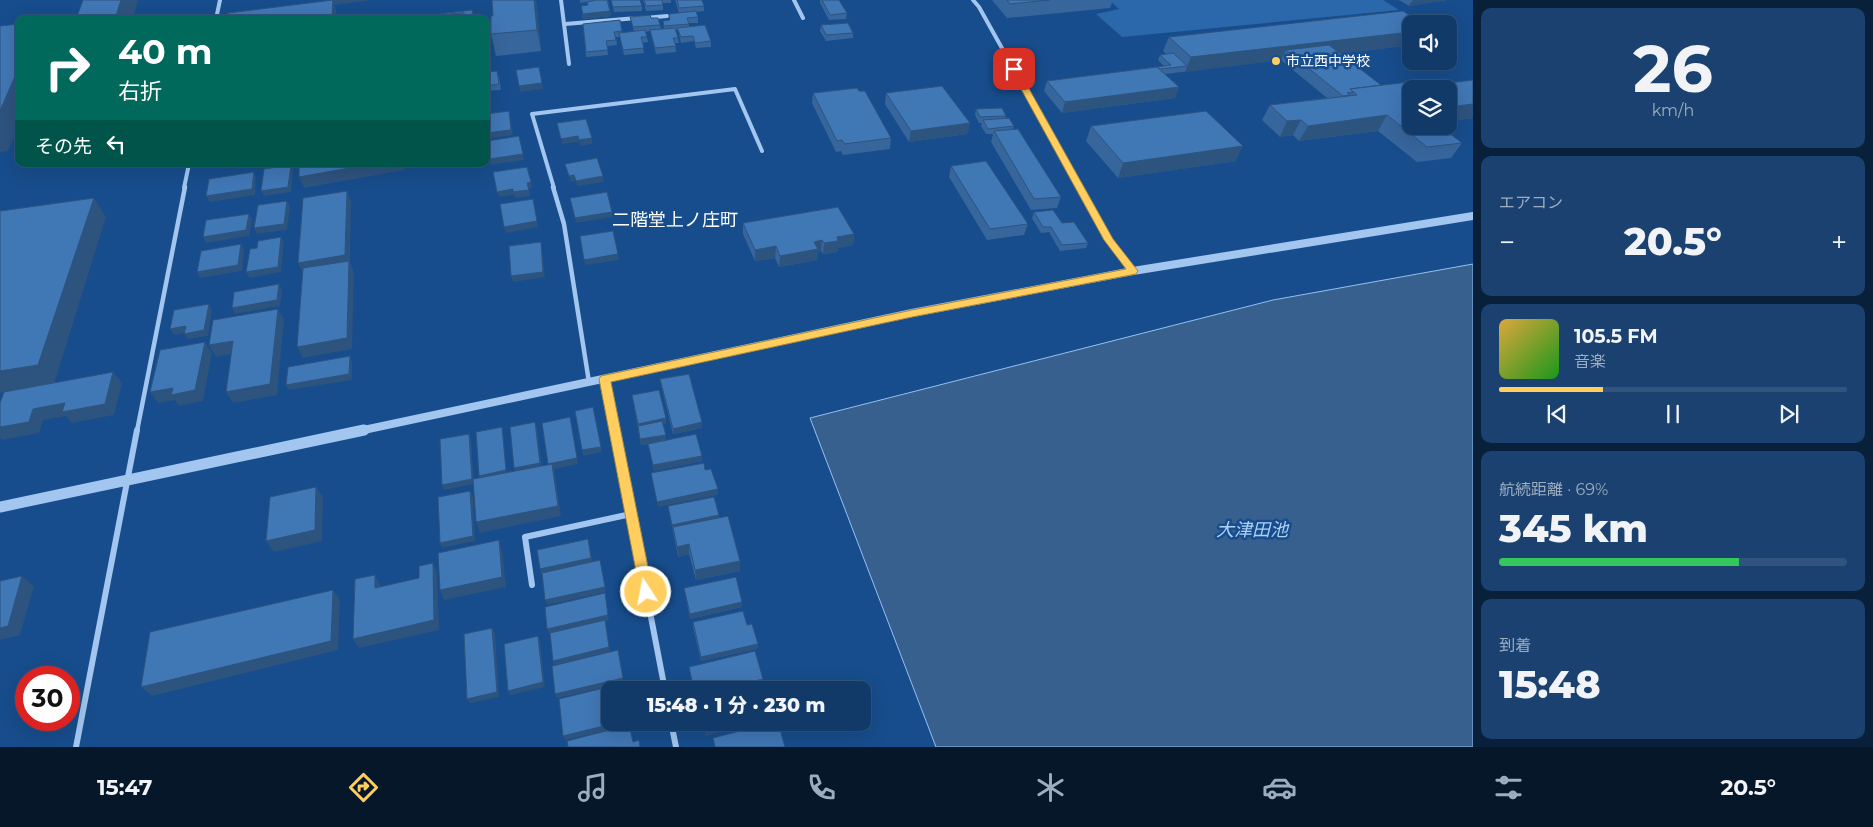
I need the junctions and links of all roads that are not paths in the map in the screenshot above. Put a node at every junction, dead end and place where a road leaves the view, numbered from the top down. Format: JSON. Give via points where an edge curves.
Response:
{"nodes":[{"id":1,"x":220,"y":0,"type":"edge"},
{"id":2,"x":561,"y":0,"type":"edge"},
{"id":3,"x":794,"y":0,"type":"edge"},
{"id":4,"x":973,"y":0,"type":"edge"},
{"id":5,"x":217,"y":15,"type":"edge"},
{"id":6,"x":667,"y":16,"type":"edge"},
{"id":7,"x":803,"y":18,"type":"dead end"},
{"id":8,"x":565,"y":24,"type":"junction"},
{"id":9,"x":569,"y":64,"type":"dead end"},
{"id":10,"x":762,"y":151,"type":"dead end"},
{"id":11,"x":188,"y":167,"type":"edge"},
{"id":12,"x":1473,"y":216,"type":"edge"},
{"id":13,"x":1133,"y":271,"type":"junction"},
{"id":14,"x":605,"y":379,"type":"junction"},
{"id":15,"x":589,"y":382,"type":"junction"},
{"id":16,"x":128,"y":481,"type":"junction"},
{"id":17,"x":0,"y":507,"type":"edge"},
{"id":18,"x":631,"y":514,"type":"junction"},
{"id":19,"x":532,"y":585,"type":"dead end"},
{"id":20,"x":663,"y":681,"type":"edge"},
{"id":21,"x":673,"y":731,"type":"edge"},
{"id":22,"x":76,"y":747,"type":"edge"},
{"id":23,"x":676,"y":747,"type":"edge"}],
"edges":[{"from":1,"to":5,"type":"street"},
{"from":2,"to":8,"type":"street"},
{"from":3,"to":7,"type":"street"},
{"from":4,"to":13,"type":"street","via":[[1109,240]]},
{"from":6,"to":8,"type":"street"},
{"from":8,"to":9,"type":"street"},
{"from":10,"to":15,"type":"street","via":[[735,88],[532,114],[564,224]]},
{"from":11,"to":16,"type":"street"},
{"from":12,"to":13,"type":"street"},
{"from":13,"to":14,"type":"street","via":[[912,313]]},
{"from":14,"to":15,"type":"street"},
{"from":14,"to":18,"type":"street"},
{"from":15,"to":16,"type":"street"},
{"from":16,"to":17,"type":"street"},
{"from":16,"to":22,"type":"street"},
{"from":18,"to":19,"type":"street","via":[[525,537]]},
{"from":18,"to":20,"type":"street"},
{"from":21,"to":23,"type":"street"}]}
